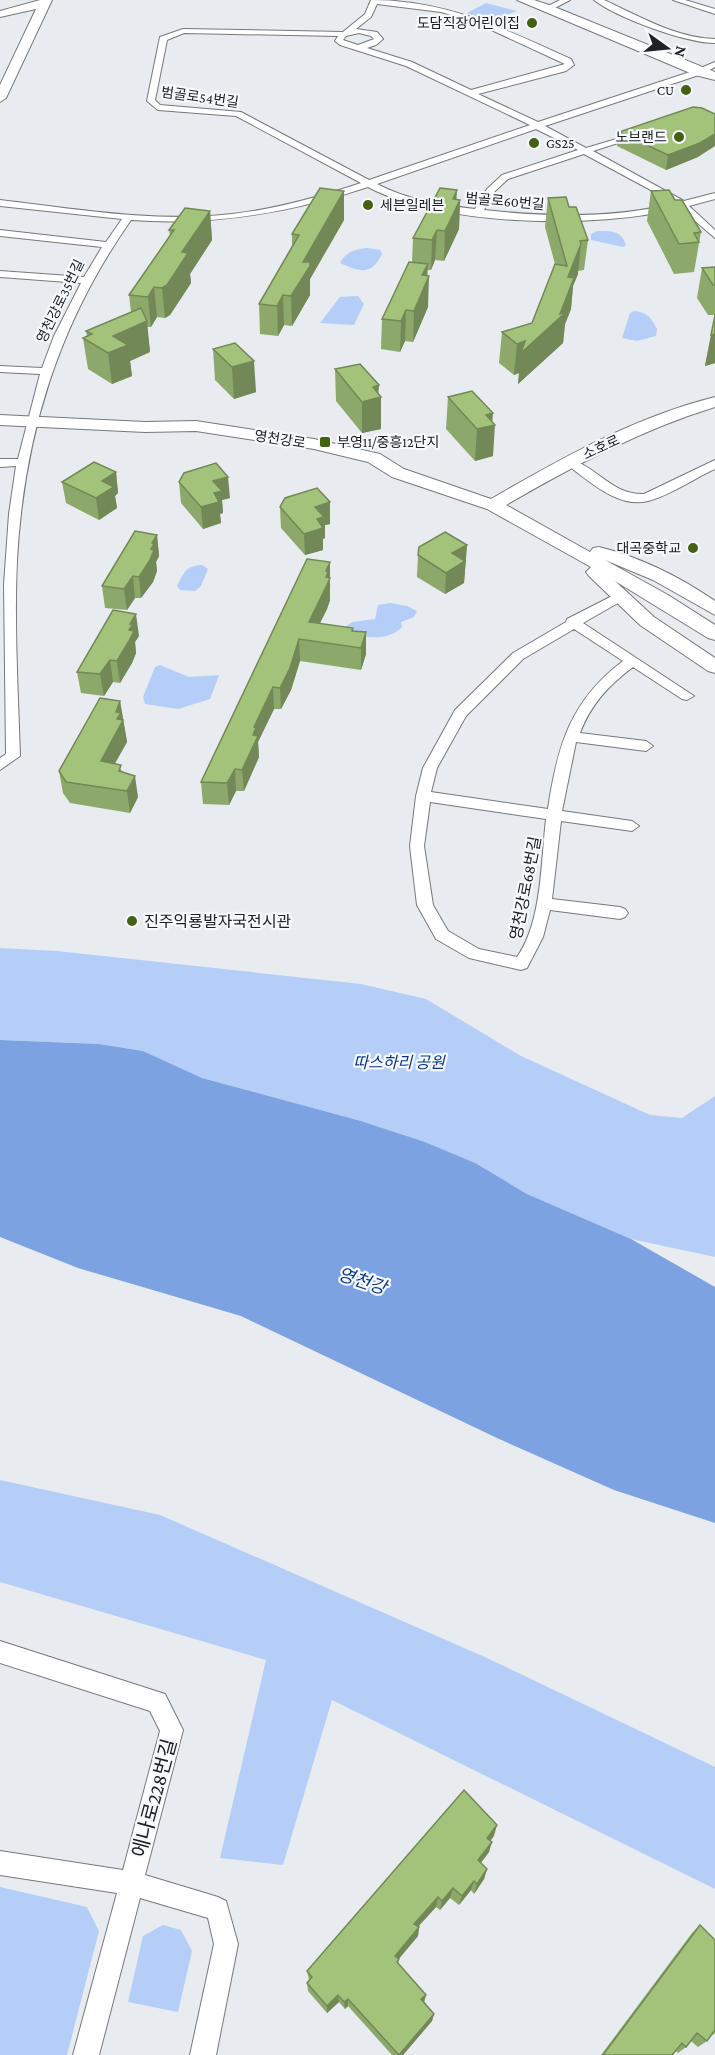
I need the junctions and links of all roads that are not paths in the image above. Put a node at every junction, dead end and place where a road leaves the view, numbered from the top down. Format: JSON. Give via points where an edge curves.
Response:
{"nodes":[{"id":1,"x":523,"y":0,"type":"edge"},
{"id":2,"x":566,"y":0,"type":"edge"},
{"id":3,"x":598,"y":0,"type":"edge"},
{"id":4,"x":677,"y":0,"type":"edge"},
{"id":5,"x":375,"y":1,"type":"edge"},
{"id":6,"x":45,"y":2,"type":"edge"},
{"id":7,"x":548,"y":8,"type":"junction"},
{"id":8,"x":715,"y":12,"type":"edge"},
{"id":9,"x":0,"y":14,"type":"edge"},
{"id":10,"x":368,"y":15,"type":"junction"},
{"id":11,"x":344,"y":37,"type":"junction"},
{"id":12,"x":377,"y":39,"type":"junction"},
{"id":13,"x":715,"y":41,"type":"edge"},
{"id":14,"x":351,"y":46,"type":"junction"},
{"id":15,"x":409,"y":64,"type":"junction"},
{"id":16,"x":715,"y":64,"type":"edge"},
{"id":17,"x":699,"y":72,"type":"junction"},
{"id":18,"x":715,"y":76,"type":"edge"},
{"id":19,"x":471,"y":93,"type":"junction"},
{"id":20,"x":0,"y":98,"type":"edge"},
{"id":21,"x":536,"y":125,"type":"junction"},
{"id":22,"x":652,"y":129,"type":"edge"},
{"id":23,"x":586,"y":152,"type":"junction"},
{"id":24,"x":368,"y":184,"type":"junction"},
{"id":25,"x":715,"y":196,"type":"edge"},
{"id":26,"x":0,"y":203,"type":"edge"},
{"id":27,"x":684,"y":204,"type":"junction"},
{"id":28,"x":478,"y":213,"type":"junction"},
{"id":29,"x":128,"y":217,"type":"junction"},
{"id":30,"x":0,"y":233,"type":"edge"},
{"id":31,"x":715,"y":235,"type":"edge"},
{"id":32,"x":106,"y":245,"type":"junction"},
{"id":33,"x":0,"y":274,"type":"edge"},
{"id":34,"x":87,"y":280,"type":"junction"},
{"id":35,"x":0,"y":369,"type":"edge"},
{"id":36,"x":45,"y":371,"type":"junction"},
{"id":37,"x":715,"y":402,"type":"edge"},
{"id":38,"x":0,"y":420,"type":"edge"},
{"id":39,"x":32,"y":421,"type":"junction"},
{"id":40,"x":24,"y":462,"type":"junction"},
{"id":41,"x":570,"y":462,"type":"junction"},
{"id":42,"x":0,"y":463,"type":"edge"},
{"id":43,"x":715,"y":464,"type":"edge"},
{"id":44,"x":493,"y":505,"type":"junction"},
{"id":45,"x":521,"y":522,"type":"junction"},
{"id":46,"x":5,"y":586,"type":"edge"},
{"id":47,"x":620,"y":596,"type":"junction"},
{"id":48,"x":715,"y":609,"type":"edge"},
{"id":49,"x":572,"y":622,"type":"junction"},
{"id":50,"x":715,"y":634,"type":"edge"},
{"id":51,"x":631,"y":662,"type":"junction"},
{"id":52,"x":715,"y":667,"type":"edge"},
{"id":53,"x":687,"y":696,"type":"dead end"},
{"id":54,"x":571,"y":736,"type":"junction"},
{"id":55,"x":646,"y":746,"type":"dead end"},
{"id":56,"x":0,"y":765,"type":"edge"},
{"id":57,"x":423,"y":796,"type":"junction"},
{"id":58,"x":556,"y":816,"type":"junction"},
{"id":59,"x":632,"y":826,"type":"dead end"},
{"id":60,"x":543,"y":903,"type":"junction"},
{"id":61,"x":620,"y":913,"type":"dead end"},
{"id":62,"x":0,"y":1652,"type":"edge"},
{"id":63,"x":0,"y":1863,"type":"edge"},
{"id":64,"x":131,"y":1883,"type":"junction"},
{"id":65,"x":86,"y":2055,"type":"edge"},
{"id":66,"x":203,"y":2055,"type":"edge"}],
"edges":[{"from":1,"to":7,"type":"street"},
{"from":2,"to":7,"type":"street"},
{"from":3,"to":13,"type":"street","via":[[690,39]]},
{"from":4,"to":8,"type":"street"},
{"from":5,"to":10,"type":"street"},
{"from":5,"to":19,"type":"street","via":[[442,10],[477,20],[570,64]]},
{"from":6,"to":9,"type":"street"},
{"from":6,"to":20,"type":"street"},
{"from":7,"to":17,"type":"street"},
{"from":10,"to":11,"type":"street"},
{"from":10,"to":12,"type":"street","via":[[375,23]]},
{"from":11,"to":12,"type":"street","via":[[365,32]]},
{"from":11,"to":14,"type":"street"},
{"from":11,"to":24,"type":"street","name":"범골로54번길","via":[[183,31],[172,34],[163,39],[151,101],[158,107],[238,114]]},
{"from":12,"to":14,"type":"street","via":[[367,46]]},
{"from":12,"to":15,"type":"street"},
{"from":14,"to":15,"type":"street"},
{"from":15,"to":19,"type":"street"},
{"from":16,"to":17,"type":"street"},
{"from":17,"to":18,"type":"street"},
{"from":17,"to":21,"type":"street"},
{"from":19,"to":21,"type":"street"},
{"from":21,"to":23,"type":"street"},
{"from":21,"to":24,"type":"street"},
{"from":22,"to":23,"type":"street"},
{"from":23,"to":27,"type":"street"},
{"from":23,"to":28,"type":"street","via":[[505,177],[490,191]]},
{"from":24,"to":28,"type":"street","name":"범골로60번길","via":[[392,196]]},
{"from":24,"to":29,"type":"street","via":[[286,208],[232,217]]},
{"from":25,"to":27,"type":"street","name":"범골로60번길"},
{"from":26,"to":29,"type":"street"},
{"from":27,"to":28,"type":"street","name":"범골로60번길","via":[[623,215],[575,218]]},
{"from":27,"to":31,"type":"street"},
{"from":29,"to":32,"type":"street","name":"영천강로35번길"},
{"from":30,"to":32,"type":"street","name":"영천강로35번길"},
{"from":32,"to":34,"type":"street","name":"영천강로35번길"},
{"from":33,"to":34,"type":"street"},
{"from":34,"to":36,"type":"street","name":"영천강로35번길"},
{"from":35,"to":36,"type":"street"},
{"from":36,"to":39,"type":"street","name":"영천강로35번길"},
{"from":37,"to":41,"type":"street","name":"소호로","via":[[678,413]]},
{"from":38,"to":39,"type":"street","name":"영천강로"},
{"from":39,"to":40,"type":"street","name":"영천강로35번길"},
{"from":39,"to":44,"type":"street","name":"영천강로","via":[[157,427],[188,437],[363,471],[398,473]]},
{"from":40,"to":42,"type":"street"},
{"from":40,"to":46,"type":"street","name":"영천강로35번길"},
{"from":41,"to":43,"type":"street","via":[[621,496],[635,500]]},
{"from":41,"to":44,"type":"street","name":"소호로"},
{"from":44,"to":45,"type":"street","name":"영천강로"},
{"from":45,"to":47,"type":"street","name":"영천강로","via":[[583,562]]},
{"from":45,"to":48,"type":"street","name":"영천강로","via":[[638,566],[678,584]]},
{"from":45,"to":50,"type":"street","name":"영천강로"},
{"from":46,"to":56,"type":"street","name":"영천강로35번길","via":[[13,756]]},
{"from":47,"to":49,"type":"street","name":"영천강로68번길"},
{"from":47,"to":52,"type":"street","name":"영천강로","via":[[647,621]]},
{"from":49,"to":51,"type":"street"},
{"from":49,"to":57,"type":"street","name":"영천강로68번길","via":[[518,656],[460,712],[430,768]]},
{"from":51,"to":53,"type":"street"},
{"from":51,"to":54,"type":"street","name":"영천강로68번길","via":[[588,701]]},
{"from":54,"to":55,"type":"street"},
{"from":54,"to":58,"type":"street","name":"영천강로68번길","via":[[562,765]]},
{"from":57,"to":58,"type":"street"},
{"from":57,"to":60,"type":"street","name":"영천강로68번길","via":[[417,846],[421,890],[442,935],[476,954],[521,964],[533,948]]},
{"from":58,"to":59,"type":"street"},
{"from":58,"to":60,"type":"street","name":"영천강로68번길"},
{"from":60,"to":61,"type":"street"},
{"from":62,"to":64,"type":"street","name":"에나로228번길","via":[[157,1702],[172,1730]]},
{"from":63,"to":64,"type":"street"},
{"from":64,"to":65,"type":"street","name":"에나로228번길"},
{"from":64,"to":66,"type":"street","via":[[218,1909],[226,1944]]}]}
